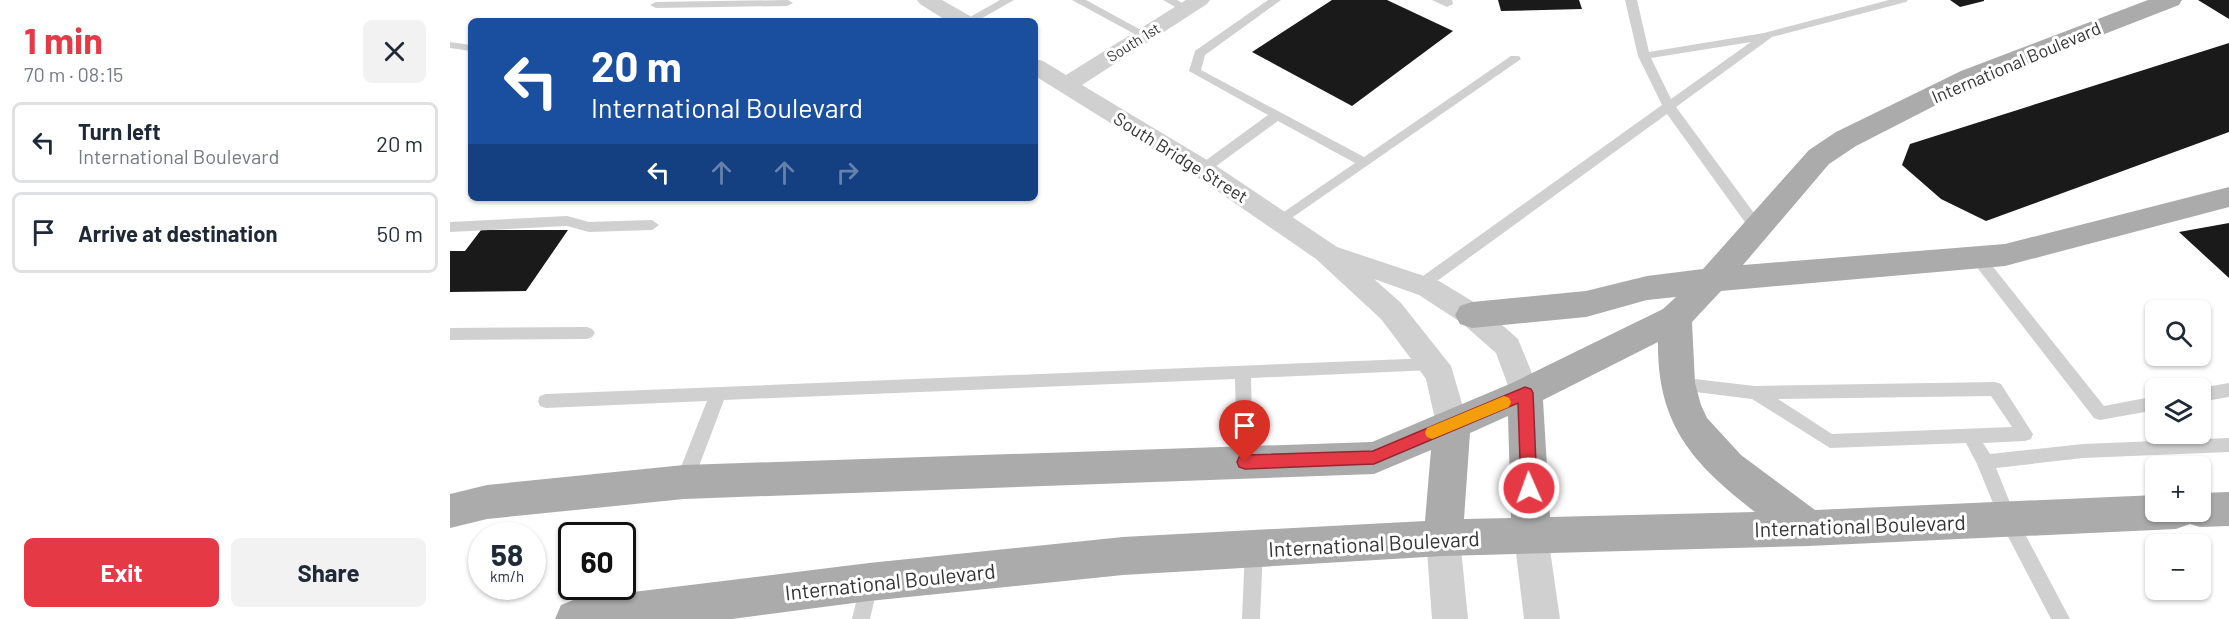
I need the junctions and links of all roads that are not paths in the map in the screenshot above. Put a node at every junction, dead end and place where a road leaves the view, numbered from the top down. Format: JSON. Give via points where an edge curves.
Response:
{"nodes":[{"id":1,"x":1008,"y":0,"type":"edge"},
{"id":2,"x":1078,"y":0,"type":"edge"},
{"id":3,"x":1275,"y":0,"type":"edge"},
{"id":4,"x":1438,"y":0,"type":"edge"},
{"id":5,"x":1446,"y":0,"type":"edge"},
{"id":6,"x":1631,"y":0,"type":"edge"},
{"id":7,"x":1902,"y":0,"type":"edge"},
{"id":8,"x":2170,"y":0,"type":"edge"},
{"id":9,"x":933,"y":1,"type":"edge"},
{"id":10,"x":787,"y":3,"type":"dead end"},
{"id":11,"x":1185,"y":3,"type":"edge"},
{"id":12,"x":656,"y":5,"type":"dead end"},
{"id":13,"x":958,"y":18,"type":"edge"},
{"id":14,"x":975,"y":18,"type":"edge"},
{"id":15,"x":1144,"y":35,"type":"junction"},
{"id":16,"x":1768,"y":35,"type":"junction"},
{"id":17,"x":450,"y":45,"type":"edge"},
{"id":18,"x":468,"y":48,"type":"edge"},
{"id":19,"x":1644,"y":56,"type":"junction"},
{"id":20,"x":1515,"y":59,"type":"dead end"},
{"id":21,"x":1038,"y":68,"type":"edge"},
{"id":22,"x":1066,"y":85,"type":"junction"},
{"id":23,"x":1669,"y":106,"type":"junction"},
{"id":24,"x":1277,"y":116,"type":"junction"},
{"id":25,"x":1363,"y":162,"type":"junction"},
{"id":26,"x":1203,"y":169,"type":"junction"},
{"id":27,"x":2229,"y":197,"type":"edge"},
{"id":28,"x":1280,"y":221,"type":"junction"},
{"id":29,"x":652,"y":225,"type":"dead end"},
{"id":30,"x":1757,"y":228,"type":"junction"},
{"id":31,"x":452,"y":229,"type":"edge"},
{"id":32,"x":1326,"y":252,"type":"junction"},
{"id":33,"x":1977,"y":257,"type":"junction"},
{"id":34,"x":1712,"y":280,"type":"junction"},
{"id":35,"x":1421,"y":285,"type":"junction"},
{"id":36,"x":1472,"y":315,"type":"junction"},
{"id":37,"x":1675,"y":318,"type":"junction"},
{"id":38,"x":587,"y":333,"type":"dead end"},
{"id":39,"x":450,"y":334,"type":"edge"},
{"id":40,"x":1432,"y":364,"type":"junction"},
{"id":41,"x":1243,"y":372,"type":"junction"},
{"id":42,"x":1677,"y":384,"type":"junction"},
{"id":43,"x":2229,"y":390,"type":"edge"},
{"id":44,"x":1525,"y":393,"type":"junction"},
{"id":45,"x":1755,"y":393,"type":"junction"},
{"id":46,"x":2211,"y":393,"type":"edge"},
{"id":47,"x":718,"y":394,"type":"junction"},
{"id":48,"x":546,"y":401,"type":"dead end"},
{"id":49,"x":2145,"y":405,"type":"edge"},
{"id":50,"x":1452,"y":424,"type":"junction"},
{"id":51,"x":1971,"y":436,"type":"junction"},
{"id":52,"x":2229,"y":445,"type":"edge"},
{"id":53,"x":1245,"y":462,"type":"junction"},
{"id":54,"x":1985,"y":462,"type":"junction"},
{"id":55,"x":684,"y":482,"type":"junction"},
{"id":56,"x":450,"y":500,"type":"edge"},
{"id":57,"x":487,"y":502,"type":"junction"},
{"id":58,"x":2229,"y":509,"type":"edge"},
{"id":59,"x":2211,"y":510,"type":"edge"},
{"id":60,"x":450,"y":511,"type":"edge"},
{"id":61,"x":2145,"y":513,"type":"edge"},
{"id":62,"x":2008,"y":519,"type":"junction"},
{"id":63,"x":1809,"y":528,"type":"junction"},
{"id":64,"x":1531,"y":536,"type":"junction"},
{"id":65,"x":1443,"y":538,"type":"junction"},
{"id":66,"x":1254,"y":549,"type":"junction"},
{"id":67,"x":865,"y":600,"type":"edge"},
{"id":68,"x":576,"y":619,"type":"edge"},
{"id":69,"x":1251,"y":619,"type":"edge"},
{"id":70,"x":1450,"y":619,"type":"edge"},
{"id":71,"x":1542,"y":619,"type":"edge"},
{"id":72,"x":2061,"y":619,"type":"edge"}],
"edges":[{"from":1,"to":14,"type":"lane"},
{"from":2,"to":15,"type":"lane"},
{"from":3,"to":24,"type":"lane","via":[[1199,53],[1195,71]]},
{"from":4,"to":5,"type":"lane","via":[[1447,4]]},
{"from":6,"to":19,"type":"lane"},
{"from":7,"to":16,"type":"lane"},
{"from":8,"to":30,"type":"main road","name":"International Boulevard","via":[[1970,77],[1846,139],[1819,157]]},
{"from":9,"to":13,"type":"street"},
{"from":10,"to":12,"type":"lane"},
{"from":11,"to":15,"type":"street","name":"South 1st"},
{"from":15,"to":22,"type":"street","name":"South 1st"},
{"from":16,"to":19,"type":"lane"},
{"from":16,"to":23,"type":"lane"},
{"from":17,"to":18,"type":"lane"},
{"from":19,"to":23,"type":"lane"},
{"from":20,"to":25,"type":"lane"},
{"from":21,"to":22,"type":"street","name":"South Bridge Street"},
{"from":22,"to":26,"type":"street","name":"South Bridge Street"},
{"from":23,"to":30,"type":"lane"},
{"from":23,"to":35,"type":"lane"},
{"from":24,"to":25,"type":"lane"},
{"from":24,"to":26,"type":"lane"},
{"from":25,"to":28,"type":"lane"},
{"from":26,"to":28,"type":"street","name":"South Bridge Street"},
{"from":27,"to":33,"type":"main road","via":[[2005,255]]},
{"from":28,"to":32,"type":"street","name":"South Bridge Street"},
{"from":29,"to":31,"type":"lane","via":[[589,227],[567,221]]},
{"from":30,"to":34,"type":"main road","name":"International Boulevard"},
{"from":32,"to":35,"type":"street","name":"South Bridge Street"},
{"from":32,"to":40,"type":"street","name":"South Bridge Street","via":[[1391,311]]},
{"from":33,"to":34,"type":"main road"},
{"from":33,"to":49,"type":"lane","via":[[2100,413]]},
{"from":34,"to":36,"type":"main road","via":[[1647,288],[1586,304]]},
{"from":34,"to":37,"type":"main road","name":"International Boulevard"},
{"from":35,"to":36,"type":"street","name":"South Bridge Street"},
{"from":36,"to":44,"type":"street","name":"South Bridge Street","via":[[1508,346]]},
{"from":37,"to":42,"type":"main road"},
{"from":37,"to":44,"type":"main road","name":"International Boulevard"},
{"from":38,"to":39,"type":"lane"},
{"from":40,"to":41,"type":"lane"},
{"from":40,"to":50,"type":"street","name":"South Bridge Street","via":[[1440,375]]},
{"from":41,"to":47,"type":"lane"},
{"from":41,"to":53,"type":"lane"},
{"from":42,"to":45,"type":"lane"},
{"from":42,"to":63,"type":"main road","via":[[1689,423],[1716,454],[1744,482]]},
{"from":43,"to":46,"type":"lane"},
{"from":44,"to":50,"type":"main road","name":"International Boulevard"},
{"from":44,"to":64,"type":"main road"},
{"from":45,"to":51,"type":"lane","via":[[1830,441]]},
{"from":45,"to":51,"type":"lane","via":[[1995,389],[2025,434]]},
{"from":47,"to":48,"type":"lane"},
{"from":47,"to":55,"type":"lane"},
{"from":50,"to":53,"type":"main road","name":"International Boulevard","via":[[1374,458]]},
{"from":50,"to":65,"type":"main road"},
{"from":51,"to":54,"type":"lane"},
{"from":52,"to":54,"type":"lane","via":[[2083,452]]},
{"from":53,"to":55,"type":"main road","name":"International Boulevard"},
{"from":54,"to":62,"type":"lane"},
{"from":55,"to":57,"type":"main road","name":"International Boulevard"},
{"from":56,"to":57,"type":"main road"},
{"from":57,"to":60,"type":"main road","name":"International Boulevard"},
{"from":58,"to":59,"type":"main road"},
{"from":61,"to":62,"type":"main road","name":"International Boulevard"},
{"from":62,"to":63,"type":"main road","name":"International Boulevard"},
{"from":62,"to":72,"type":"lane"},
{"from":63,"to":64,"type":"main road","name":"International Boulevard"},
{"from":64,"to":65,"type":"main road","name":"International Boulevard"},
{"from":64,"to":71,"type":"street"},
{"from":65,"to":66,"type":"main road","name":"International Boulevard"},
{"from":65,"to":70,"type":"street"},
{"from":66,"to":67,"type":"main road","name":"International Boulevard","via":[[1123,556]]},
{"from":66,"to":69,"type":"lane"},
{"from":67,"to":68,"type":"main road","name":"International Boulevard"}]}
